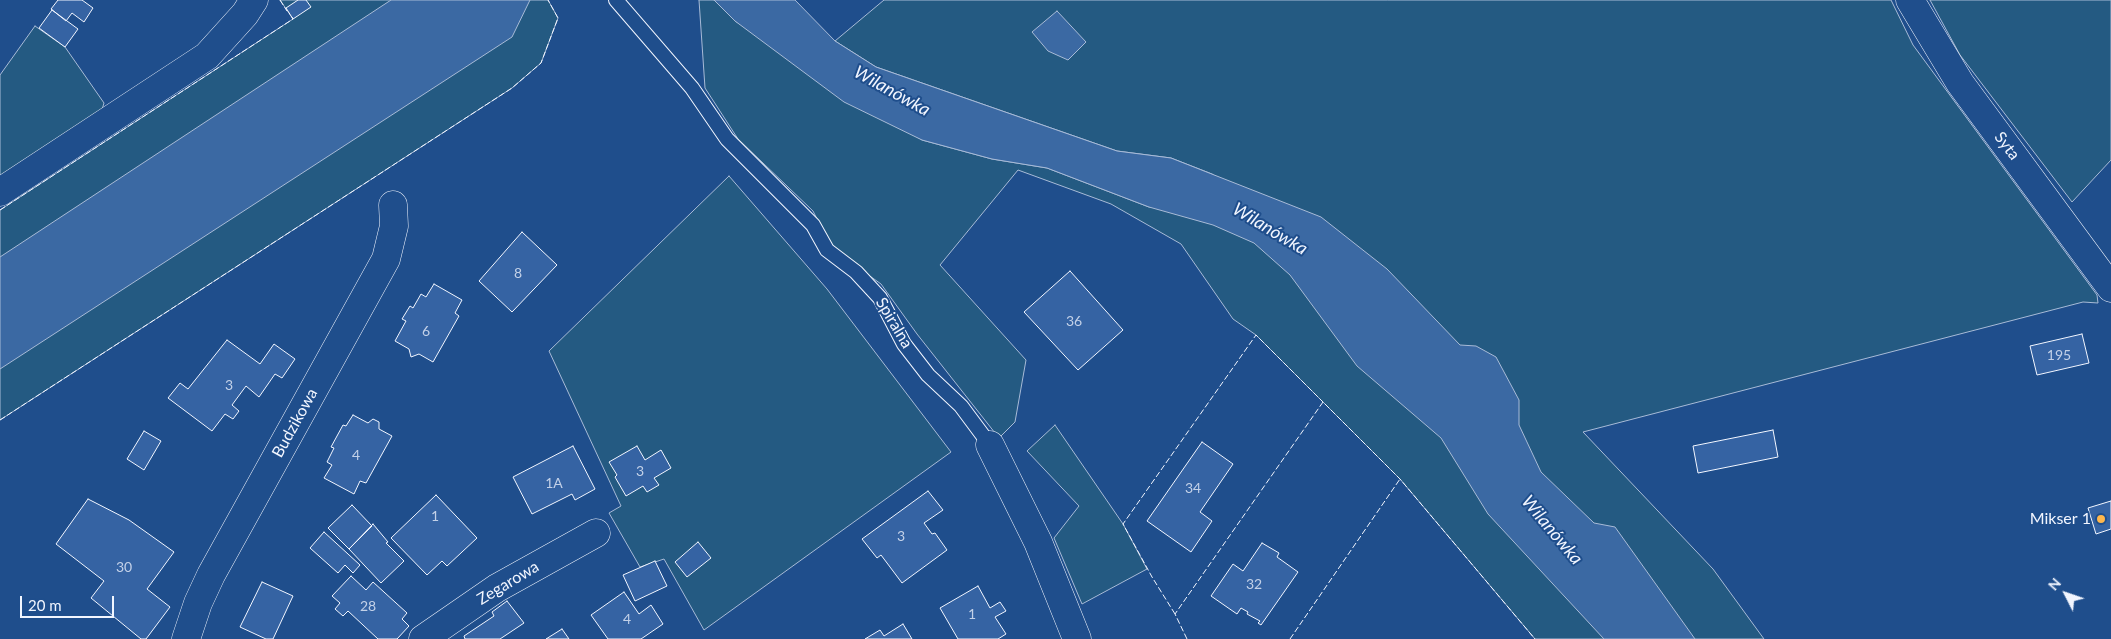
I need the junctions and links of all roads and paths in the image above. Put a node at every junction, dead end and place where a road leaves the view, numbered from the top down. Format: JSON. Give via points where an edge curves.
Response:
{"nodes":[{"id":1,"x":254,"y":0,"type":"edge"},
{"id":2,"x":616,"y":0,"type":"edge"},
{"id":3,"x":1910,"y":0,"type":"edge"},
{"id":4,"x":0,"y":192,"type":"edge"},
{"id":5,"x":393,"y":204,"type":"dead end"},
{"id":6,"x":2111,"y":288,"type":"edge"},
{"id":7,"x":990,"y":445,"type":"joint"},
{"id":8,"x":596,"y":533,"type":"dead end"},
{"id":9,"x":186,"y":639,"type":"edge"},
{"id":10,"x":424,"y":639,"type":"edge"},
{"id":11,"x":1077,"y":639,"type":"edge"}],
"edges":[{"from":1,"to":4,"type":"street","via":[[207,56]]},
{"from":2,"to":7,"type":"lane","name":"Spiralna","via":[[692,88],[727,139],[813,225],[827,250],[856,272],[880,298],[904,344],[928,375],[961,406]]},
{"from":3,"to":6,"type":"street","name":"Syta","via":[[1960,83]]},
{"from":5,"to":9,"type":"street","name":"Budzikowa","via":[[394,226],[386,259],[211,575]]},
{"from":7,"to":11,"type":"street","name":"Spiralna","via":[[1038,542]]},
{"from":8,"to":10,"type":"street","name":"Zegarowa","via":[[497,588]]}]}
